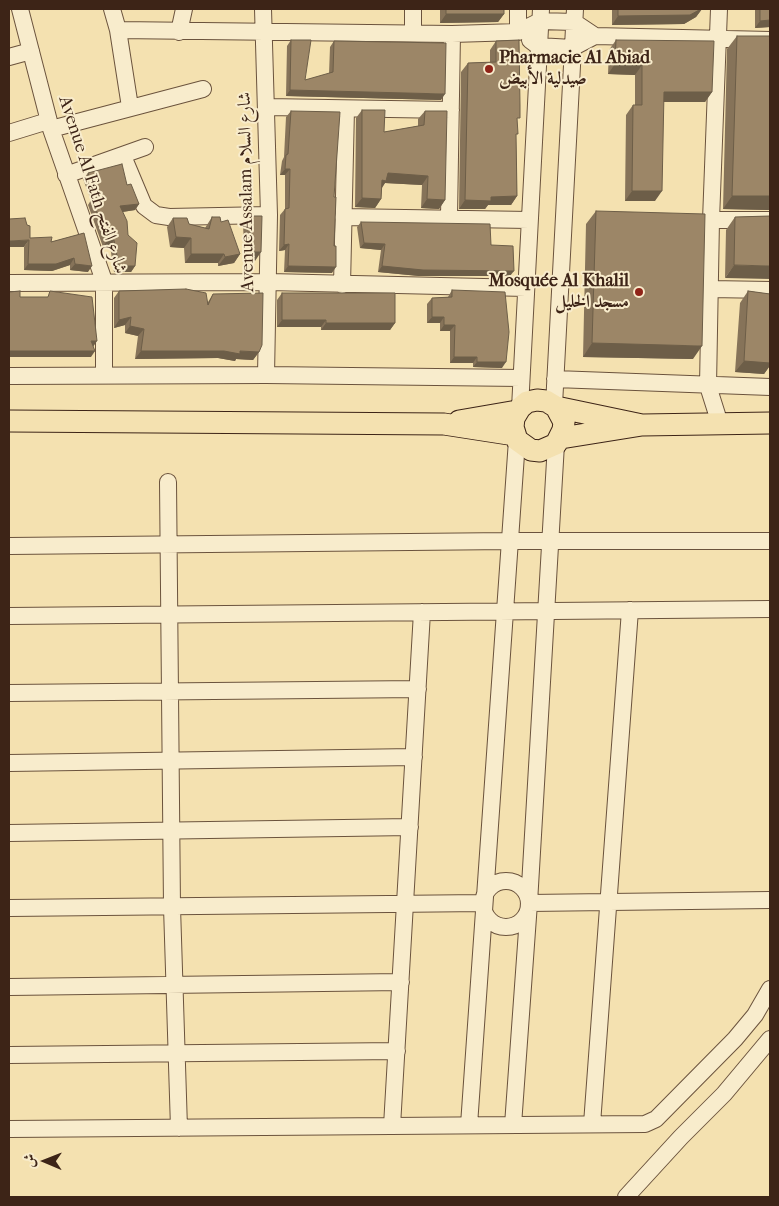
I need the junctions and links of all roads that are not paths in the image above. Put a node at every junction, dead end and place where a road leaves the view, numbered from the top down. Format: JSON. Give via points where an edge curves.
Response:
{"nodes":[{"id":1,"x":20,"y":9,"type":"edge"},
{"id":2,"x":112,"y":9,"type":"edge"},
{"id":3,"x":184,"y":9,"type":"edge"},
{"id":4,"x":263,"y":9,"type":"edge"},
{"id":5,"x":413,"y":9,"type":"edge"},
{"id":6,"x":518,"y":9,"type":"edge"},
{"id":7,"x":719,"y":9,"type":"edge"},
{"id":8,"x":540,"y":15,"type":"edge"},
{"id":9,"x":574,"y":15,"type":"edge"},
{"id":10,"x":118,"y":30,"type":"junction"},
{"id":11,"x":265,"y":31,"type":"junction"},
{"id":12,"x":179,"y":32,"type":"junction"},
{"id":13,"x":518,"y":32,"type":"junction"},
{"id":14,"x":413,"y":33,"type":"junction"},
{"id":15,"x":452,"y":34,"type":"junction"},
{"id":16,"x":595,"y":36,"type":"junction"},
{"id":17,"x":718,"y":39,"type":"junction"},
{"id":18,"x":770,"y":40,"type":"edge"},
{"id":19,"x":538,"y":46,"type":"junction"},
{"id":20,"x":572,"y":48,"type":"junction"},
{"id":21,"x":31,"y":51,"type":"junction"},
{"id":22,"x":9,"y":57,"type":"edge"},
{"id":23,"x":203,"y":89,"type":"dead end"},
{"id":24,"x":130,"y":107,"type":"junction"},
{"id":25,"x":267,"y":107,"type":"junction"},
{"id":26,"x":346,"y":109,"type":"junction"},
{"id":27,"x":451,"y":110,"type":"junction"},
{"id":28,"x":50,"y":125,"type":"junction"},
{"id":29,"x":9,"y":133,"type":"edge"},
{"id":30,"x":145,"y":147,"type":"dead end"},
{"id":31,"x":123,"y":156,"type":"junction"},
{"id":32,"x":66,"y":175,"type":"junction"},
{"id":33,"x":269,"y":215,"type":"junction"},
{"id":34,"x":343,"y":217,"type":"junction"},
{"id":35,"x":449,"y":217,"type":"junction"},
{"id":36,"x":529,"y":220,"type":"junction"},
{"id":37,"x":711,"y":220,"type":"junction"},
{"id":38,"x":770,"y":220,"type":"edge"},
{"id":39,"x":104,"y":281,"type":"junction"},
{"id":40,"x":269,"y":282,"type":"junction"},
{"id":41,"x":9,"y":283,"type":"edge"},
{"id":42,"x":342,"y":285,"type":"junction"},
{"id":43,"x":526,"y":288,"type":"junction"},
{"id":44,"x":710,"y":289,"type":"junction"},
{"id":45,"x":770,"y":290,"type":"edge"},
{"id":46,"x":104,"y":375,"type":"junction"},
{"id":47,"x":266,"y":375,"type":"junction"},
{"id":48,"x":9,"y":376,"type":"edge"},
{"id":49,"x":521,"y":378,"type":"junction"},
{"id":50,"x":556,"y":379,"type":"junction"},
{"id":51,"x":708,"y":386,"type":"junction"},
{"id":52,"x":770,"y":387,"type":"edge"},
{"id":53,"x":555,"y":406,"type":"junction"},
{"id":54,"x":519,"y":409,"type":"junction"},
{"id":55,"x":9,"y":421,"type":"edge"},
{"id":56,"x":770,"y":423,"type":"edge"},
{"id":57,"x":444,"y":424,"type":"junction"},
{"id":58,"x":720,"y":424,"type":"junction"},
{"id":59,"x":642,"y":425,"type":"junction"},
{"id":60,"x":516,"y":438,"type":"junction"},
{"id":61,"x":558,"y":441,"type":"junction"},
{"id":62,"x":168,"y":482,"type":"dead end"},
{"id":63,"x":509,"y":540,"type":"junction"},
{"id":64,"x":770,"y":540,"type":"edge"},
{"id":65,"x":551,"y":542,"type":"junction"},
{"id":66,"x":168,"y":545,"type":"junction"},
{"id":67,"x":9,"y":546,"type":"edge"},
{"id":68,"x":770,"y":609,"type":"edge"},
{"id":69,"x":630,"y":610,"type":"junction"},
{"id":70,"x":548,"y":611,"type":"junction"},
{"id":71,"x":422,"y":612,"type":"junction"},
{"id":72,"x":504,"y":612,"type":"junction"},
{"id":73,"x":170,"y":614,"type":"junction"},
{"id":74,"x":9,"y":616,"type":"edge"},
{"id":75,"x":418,"y":689,"type":"junction"},
{"id":76,"x":171,"y":692,"type":"junction"},
{"id":77,"x":9,"y":693,"type":"edge"},
{"id":78,"x":414,"y":756,"type":"junction"},
{"id":79,"x":171,"y":760,"type":"junction"},
{"id":80,"x":9,"y":763,"type":"edge"},
{"id":81,"x":410,"y":826,"type":"junction"},
{"id":82,"x":172,"y":830,"type":"junction"},
{"id":83,"x":9,"y":833,"type":"edge"},
{"id":84,"x":770,"y":900,"type":"edge"},
{"id":85,"x":608,"y":902,"type":"junction"},
{"id":86,"x":483,"y":903,"type":"junction"},
{"id":87,"x":529,"y":903,"type":"junction"},
{"id":88,"x":405,"y":904,"type":"junction"},
{"id":89,"x":172,"y":907,"type":"junction"},
{"id":90,"x":9,"y":908,"type":"edge"},
{"id":91,"x":401,"y":982,"type":"junction"},
{"id":92,"x":174,"y":985,"type":"junction"},
{"id":93,"x":9,"y":987,"type":"edge"},
{"id":94,"x":770,"y":990,"type":"edge"},
{"id":95,"x":770,"y":1039,"type":"edge"},
{"id":96,"x":396,"y":1051,"type":"junction"},
{"id":97,"x":177,"y":1054,"type":"junction"},
{"id":98,"x":9,"y":1055,"type":"edge"},
{"id":99,"x":592,"y":1124,"type":"junction"},
{"id":100,"x":469,"y":1125,"type":"junction"},
{"id":101,"x":513,"y":1125,"type":"junction"},
{"id":102,"x":392,"y":1126,"type":"junction"},
{"id":103,"x":179,"y":1128,"type":"junction"},
{"id":104,"x":9,"y":1129,"type":"edge"},
{"id":105,"x":626,"y":1197,"type":"edge"}],
"edges":[{"from":1,"to":21,"type":"street","name":"Avenue Al Fath شارع الفتح"},
{"from":2,"to":10,"type":"street"},
{"from":3,"to":12,"type":"street"},
{"from":4,"to":11,"type":"street","name":"Avenue Assalam شارع السلام"},
{"from":5,"to":14,"type":"street"},
{"from":6,"to":13,"type":"street"},
{"from":7,"to":17,"type":"street"},
{"from":8,"to":9,"type":"street"},
{"from":8,"to":13,"type":"street"},
{"from":8,"to":19,"type":"street"},
{"from":9,"to":16,"type":"street"},
{"from":9,"to":20,"type":"street"},
{"from":10,"to":12,"type":"street"},
{"from":10,"to":24,"type":"street"},
{"from":11,"to":12,"type":"street"},
{"from":11,"to":14,"type":"street"},
{"from":11,"to":25,"type":"street","name":"Avenue Assalam شارع السلام"},
{"from":13,"to":15,"type":"street"},
{"from":13,"to":19,"type":"street"},
{"from":14,"to":15,"type":"street"},
{"from":15,"to":27,"type":"street"},
{"from":16,"to":17,"type":"street"},
{"from":16,"to":20,"type":"street"},
{"from":17,"to":18,"type":"street"},
{"from":17,"to":37,"type":"street"},
{"from":19,"to":20,"type":"street"},
{"from":19,"to":36,"type":"street"},
{"from":20,"to":50,"type":"street"},
{"from":21,"to":22,"type":"street"},
{"from":21,"to":28,"type":"street","name":"Avenue Al Fath شارع الفتح"},
{"from":23,"to":24,"type":"street"},
{"from":24,"to":28,"type":"street"},
{"from":25,"to":26,"type":"street"},
{"from":25,"to":33,"type":"street","name":"Avenue Assalam شارع السلام"},
{"from":26,"to":27,"type":"street"},
{"from":26,"to":34,"type":"street"},
{"from":27,"to":35,"type":"street"},
{"from":28,"to":29,"type":"street"},
{"from":28,"to":32,"type":"street","name":"Avenue Al Fath شارع الفتح"},
{"from":30,"to":31,"type":"street"},
{"from":31,"to":32,"type":"street"},
{"from":31,"to":33,"type":"street","via":[[144,206],[156,215]]},
{"from":32,"to":39,"type":"street","name":"Avenue Al Fath شارع الفتح"},
{"from":33,"to":40,"type":"street","name":"Avenue Assalam شارع السلام"},
{"from":34,"to":35,"type":"street"},
{"from":34,"to":42,"type":"street"},
{"from":35,"to":36,"type":"street"},
{"from":36,"to":43,"type":"street"},
{"from":37,"to":38,"type":"street"},
{"from":37,"to":44,"type":"street"},
{"from":39,"to":40,"type":"street"},
{"from":39,"to":41,"type":"street"},
{"from":39,"to":46,"type":"street","name":"Avenue Al Fath شارع الفتح"},
{"from":40,"to":42,"type":"street"},
{"from":40,"to":47,"type":"street","name":"Avenue Assalam شارع السلام"},
{"from":42,"to":43,"type":"street"},
{"from":43,"to":49,"type":"street"},
{"from":44,"to":45,"type":"street"},
{"from":44,"to":51,"type":"street"},
{"from":46,"to":47,"type":"street"},
{"from":46,"to":48,"type":"street"},
{"from":47,"to":49,"type":"street"},
{"from":49,"to":54,"type":"street"},
{"from":50,"to":51,"type":"street"},
{"from":50,"to":53,"type":"street"},
{"from":51,"to":52,"type":"street"},
{"from":51,"to":58,"type":"street"},
{"from":53,"to":54,"type":"main road","via":[[537,400],[527,402]]},
{"from":53,"to":59,"type":"main road"},
{"from":53,"to":61,"type":"main road","via":[[564,422]]},
{"from":54,"to":57,"type":"main road"},
{"from":54,"to":60,"type":"main road","via":[[514,418]]},
{"from":55,"to":57,"type":"main road"},
{"from":56,"to":58,"type":"main road"},
{"from":57,"to":60,"type":"main road"},
{"from":58,"to":59,"type":"main road"},
{"from":59,"to":61,"type":"main road"},
{"from":60,"to":61,"type":"main road","via":[[531,450],[549,449]]},
{"from":60,"to":63,"type":"street"},
{"from":61,"to":65,"type":"street"},
{"from":62,"to":66,"type":"street"},
{"from":63,"to":65,"type":"street"},
{"from":63,"to":66,"type":"street"},
{"from":63,"to":72,"type":"street"},
{"from":64,"to":65,"type":"street"},
{"from":65,"to":70,"type":"street"},
{"from":66,"to":67,"type":"street"},
{"from":66,"to":73,"type":"street"},
{"from":68,"to":69,"type":"street"},
{"from":69,"to":70,"type":"street"},
{"from":69,"to":85,"type":"street"},
{"from":70,"to":72,"type":"street"},
{"from":70,"to":87,"type":"street"},
{"from":71,"to":72,"type":"street"},
{"from":71,"to":73,"type":"street"},
{"from":71,"to":75,"type":"street"},
{"from":72,"to":86,"type":"street"},
{"from":73,"to":74,"type":"street"},
{"from":73,"to":76,"type":"street"},
{"from":75,"to":76,"type":"street"},
{"from":75,"to":78,"type":"street"},
{"from":76,"to":77,"type":"street"},
{"from":76,"to":79,"type":"street"},
{"from":78,"to":79,"type":"street"},
{"from":78,"to":81,"type":"street"},
{"from":79,"to":80,"type":"street"},
{"from":79,"to":82,"type":"street"},
{"from":81,"to":82,"type":"street"},
{"from":81,"to":88,"type":"street"},
{"from":82,"to":83,"type":"street"},
{"from":82,"to":89,"type":"street"},
{"from":84,"to":85,"type":"street"},
{"from":85,"to":87,"type":"street"},
{"from":85,"to":99,"type":"street"},
{"from":86,"to":87,"type":"street","via":[[489,889],[502,881],[510,881],[524,888]]},
{"from":86,"to":87,"type":"street","via":[[488,917],[506,927],[525,916]]},
{"from":86,"to":88,"type":"street"},
{"from":86,"to":100,"type":"street"},
{"from":87,"to":101,"type":"street"},
{"from":88,"to":89,"type":"street"},
{"from":88,"to":91,"type":"street"},
{"from":89,"to":90,"type":"street"},
{"from":89,"to":92,"type":"street"},
{"from":91,"to":92,"type":"street"},
{"from":91,"to":96,"type":"street"},
{"from":92,"to":93,"type":"street"},
{"from":92,"to":97,"type":"street"},
{"from":94,"to":99,"type":"street","via":[[735,1039],[656,1120],[645,1124]]},
{"from":95,"to":105,"type":"street","via":[[724,1094]]},
{"from":96,"to":97,"type":"street"},
{"from":96,"to":102,"type":"street"},
{"from":97,"to":98,"type":"street"},
{"from":97,"to":103,"type":"street"},
{"from":99,"to":101,"type":"street"},
{"from":100,"to":101,"type":"street"},
{"from":100,"to":102,"type":"street"},
{"from":102,"to":103,"type":"street"},
{"from":103,"to":104,"type":"street"}]}
